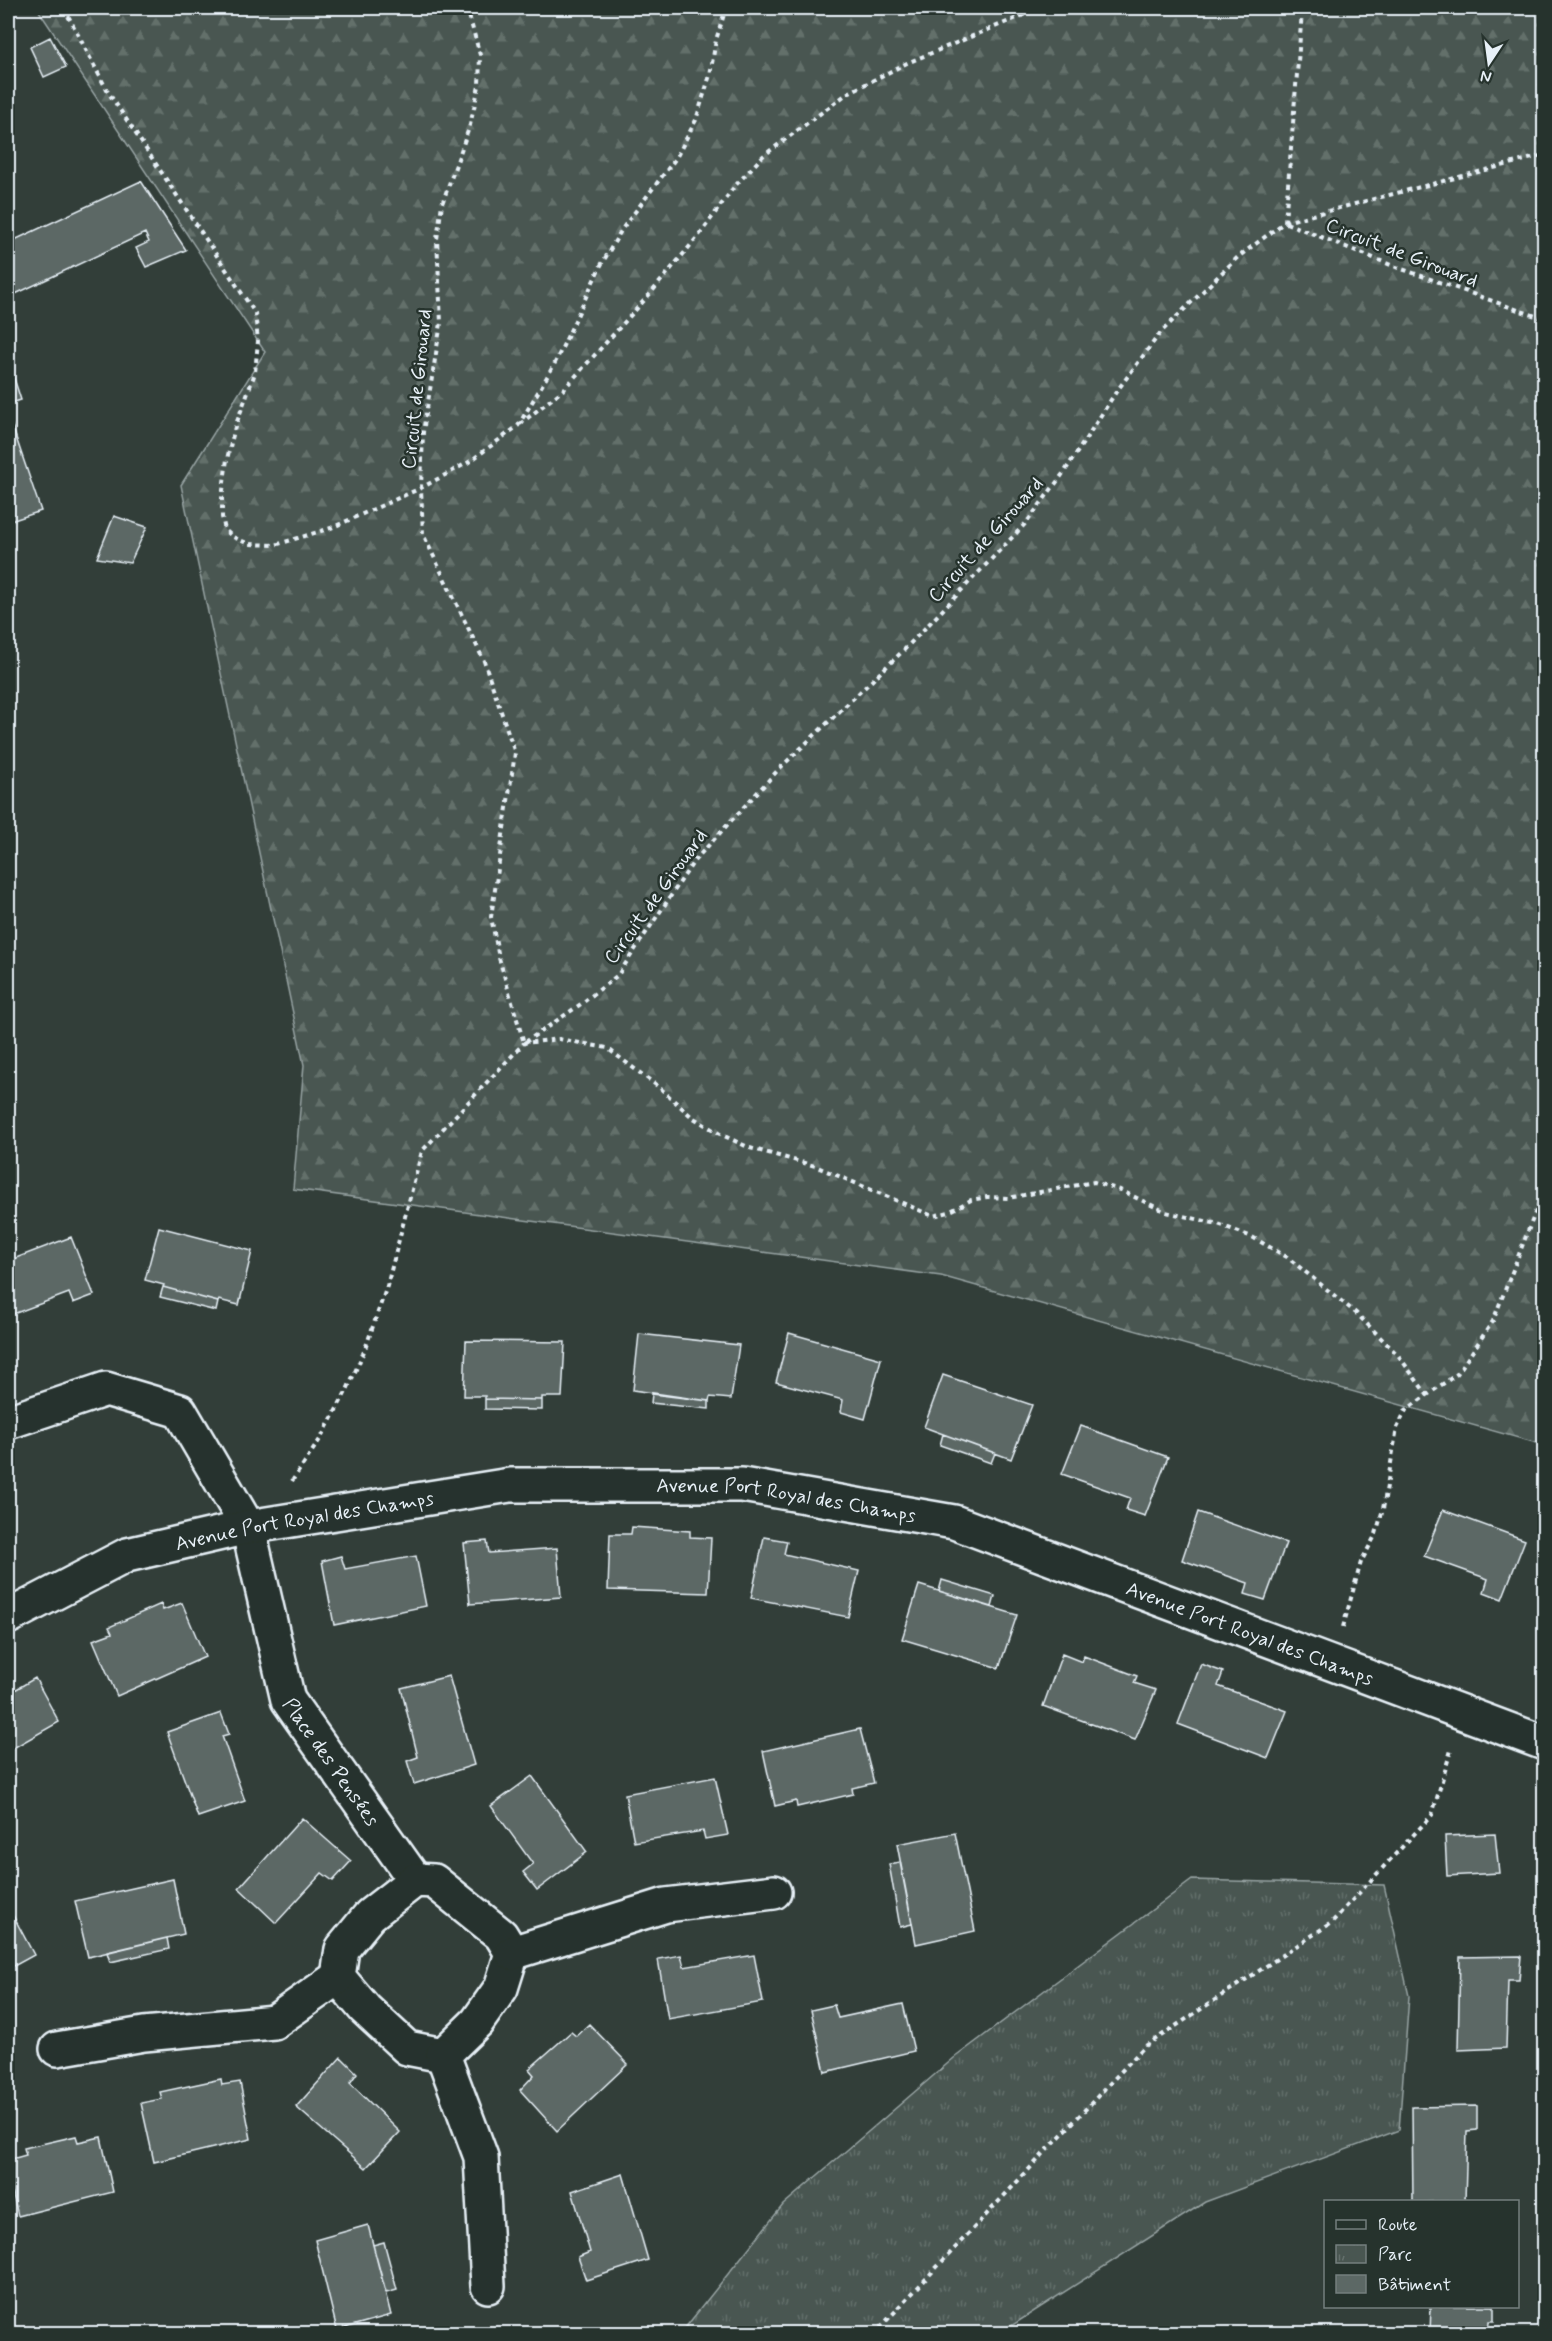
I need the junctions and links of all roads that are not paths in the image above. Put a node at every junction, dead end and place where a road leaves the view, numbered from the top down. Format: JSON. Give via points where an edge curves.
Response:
{"nodes":[{"id":1,"x":8,"y":1422,"type":"edge"},
{"id":2,"x":248,"y":1527,"type":"junction"},
{"id":3,"x":8,"y":1617,"type":"edge"},
{"id":4,"x":1545,"y":1743,"type":"edge"},
{"id":5,"x":415,"y":1880,"type":"junction"},
{"id":6,"x":774,"y":1892,"type":"dead end"},
{"id":7,"x":512,"y":1953,"type":"junction"},
{"id":8,"x":338,"y":1977,"type":"junction"},
{"id":9,"x":57,"y":2049,"type":"dead end"},
{"id":10,"x":443,"y":2055,"type":"junction"},
{"id":11,"x":488,"y":2286,"type":"dead end"}],
"edges":[{"from":1,"to":2,"type":"street","name":"Place des Pensées","via":[[106,1389],[180,1411]]},
{"from":2,"to":3,"type":"street","name":"Avenue Port Royal des Champs","via":[[127,1555]]},
{"from":2,"to":4,"type":"street","name":"Avenue Port Royal des Champs","via":[[510,1485],[742,1485],[954,1522]]},
{"from":2,"to":5,"type":"street","name":"Place des Pensées","via":[[288,1700]]},
{"from":5,"to":7,"type":"street","via":[[434,1881],[501,1935]]},
{"from":5,"to":8,"type":"street","via":[[370,1915],[342,1949]]},
{"from":6,"to":7,"type":"street","via":[[666,1905]]},
{"from":7,"to":10,"type":"street","via":[[501,1988],[477,2022]]},
{"from":8,"to":9,"type":"street","via":[[274,2022],[144,2034]]},
{"from":8,"to":10,"type":"street","via":[[406,2048]]},
{"from":10,"to":11,"type":"street","via":[[481,2157]]}]}
